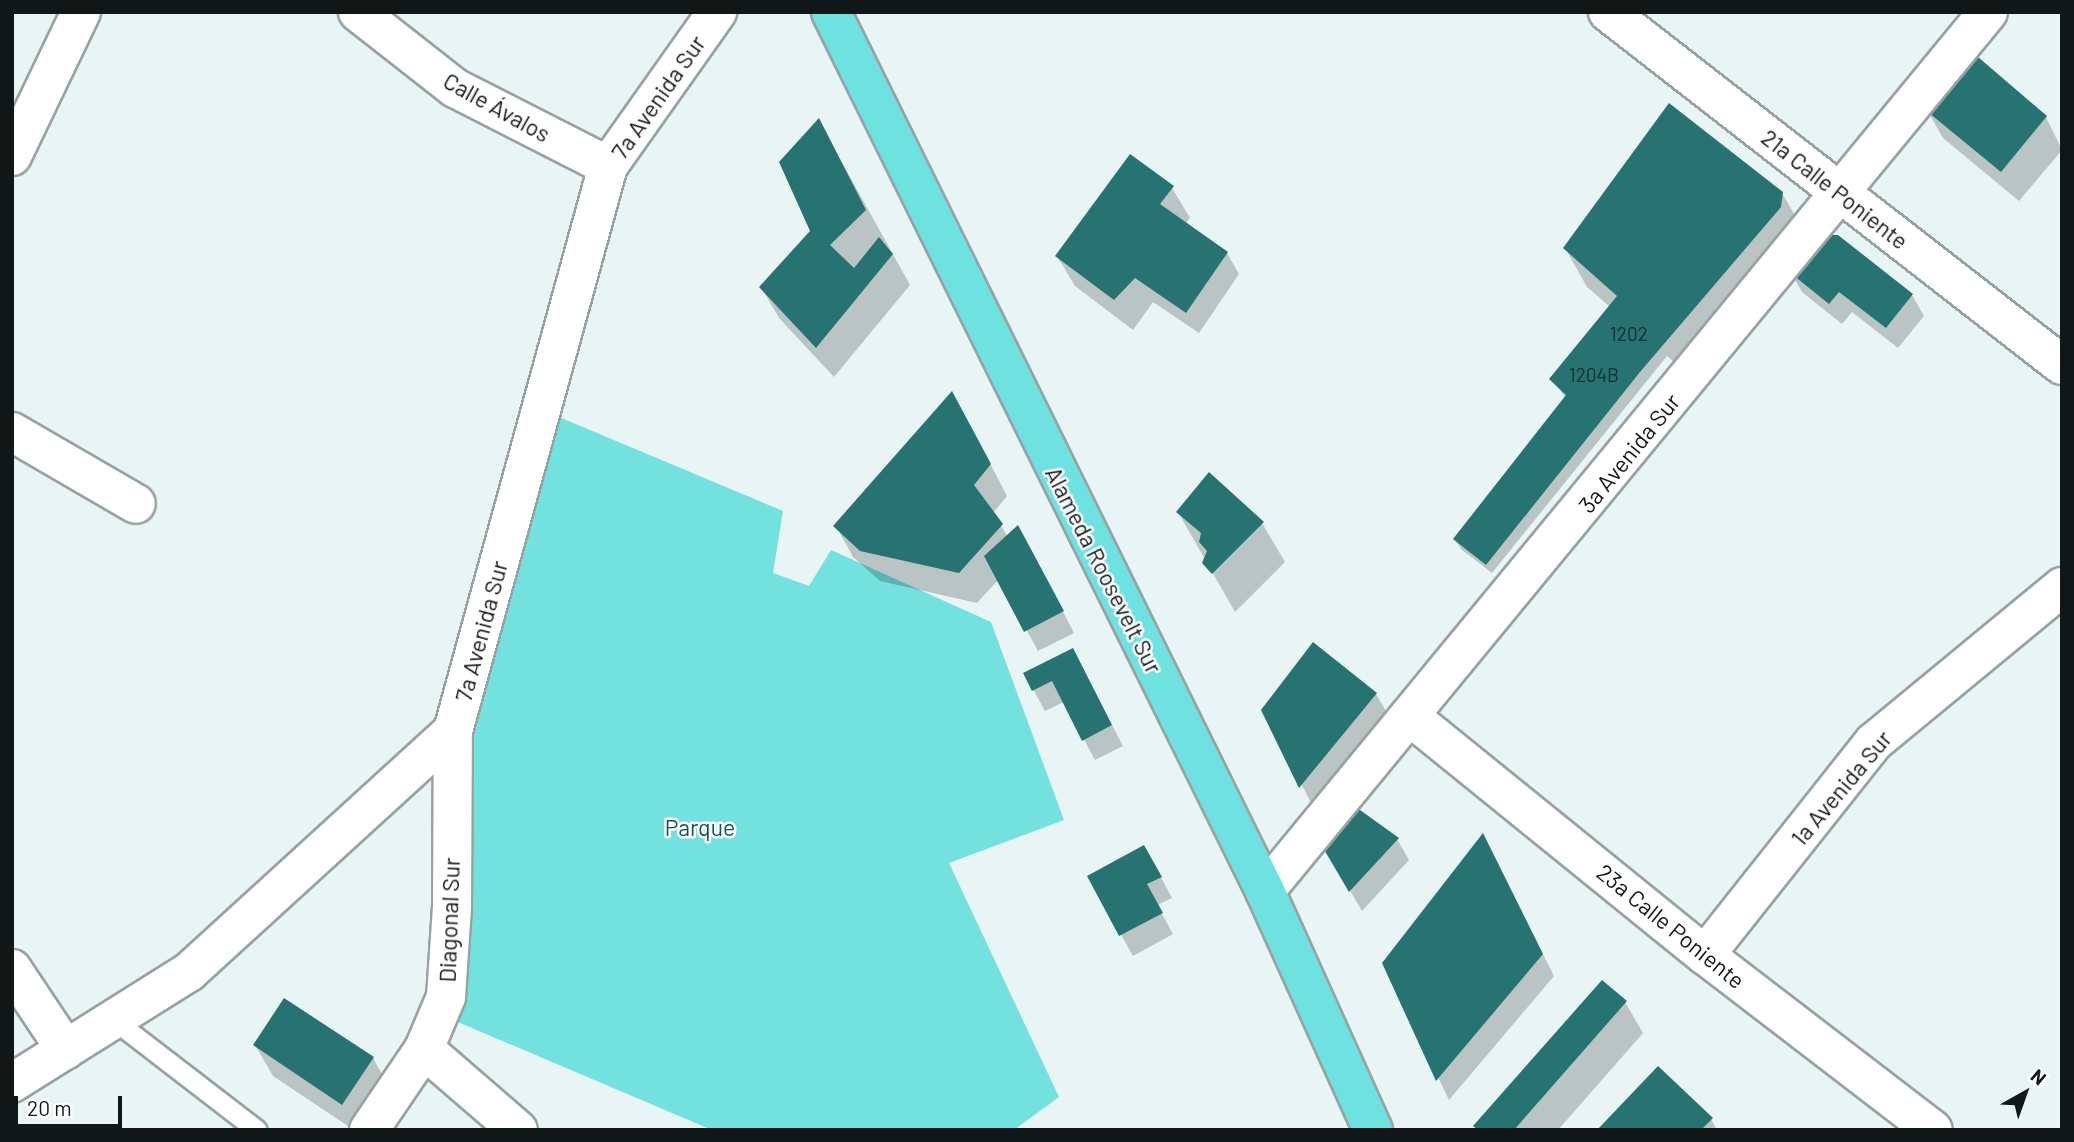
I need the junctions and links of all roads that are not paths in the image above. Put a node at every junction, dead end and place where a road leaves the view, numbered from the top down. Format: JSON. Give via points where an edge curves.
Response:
{"nodes":[{"id":1,"x":81,"y":12,"type":"edge"},
{"id":2,"x":358,"y":12,"type":"edge"},
{"id":3,"x":717,"y":12,"type":"edge"},
{"id":4,"x":831,"y":12,"type":"edge"},
{"id":5,"x":1608,"y":12,"type":"edge"},
{"id":6,"x":1988,"y":12,"type":"edge"},
{"id":7,"x":12,"y":156,"type":"edge"},
{"id":8,"x":608,"y":166,"type":"junction"},
{"id":9,"x":1841,"y":194,"type":"junction"},
{"id":10,"x":2062,"y":365,"type":"edge"},
{"id":11,"x":12,"y":432,"type":"edge"},
{"id":12,"x":136,"y":504,"type":"dead end"},
{"id":13,"x":2062,"y":587,"type":"edge"},
{"id":14,"x":1412,"y":718,"type":"junction"},
{"id":15,"x":453,"y":731,"type":"junction"},
{"id":16,"x":1265,"y":891,"type":"junction"},
{"id":17,"x":1705,"y":956,"type":"junction"},
{"id":18,"x":12,"y":969,"type":"edge"},
{"id":19,"x":114,"y":1020,"type":"junction"},
{"id":20,"x":424,"y":1049,"type":"junction"},
{"id":21,"x":66,"y":1050,"type":"junction"},
{"id":22,"x":12,"y":1083,"type":"edge"},
{"id":23,"x":257,"y":1130,"type":"edge"},
{"id":24,"x":369,"y":1130,"type":"edge"},
{"id":25,"x":518,"y":1130,"type":"edge"},
{"id":26,"x":1373,"y":1130,"type":"edge"},
{"id":27,"x":1933,"y":1130,"type":"edge"}],
"edges":[{"from":1,"to":7,"type":"street"},
{"from":2,"to":8,"type":"street","name":"Calle Ávalos","via":[[456,89]]},
{"from":3,"to":8,"type":"street","name":"7a Avenida Sur"},
{"from":4,"to":16,"type":"highway","name":"Alameda Roosevelt Sur"},
{"from":5,"to":9,"type":"street","name":"21a Calle Poniente"},
{"from":6,"to":9,"type":"street","name":"3a Avenida Sur"},
{"from":8,"to":15,"type":"street","name":"7a Avenida Sur"},
{"from":9,"to":10,"type":"street","name":"21a Calle Poniente"},
{"from":9,"to":14,"type":"street","name":"3a Avenida Sur"},
{"from":11,"to":12,"type":"street"},
{"from":13,"to":17,"type":"street","name":"1a Avenida Sur","via":[[1874,742]]},
{"from":14,"to":16,"type":"street","name":"3a Avenida Sur"},
{"from":14,"to":17,"type":"street","name":"23a Calle Poniente"},
{"from":15,"to":19,"type":"street","name":"7a Avenida Sur","via":[[189,972]]},
{"from":15,"to":20,"type":"street","name":"Diagonal Sur","via":[[452,906],[446,997]]},
{"from":16,"to":26,"type":"highway","name":"Alameda Roosevelt Sur"},
{"from":17,"to":27,"type":"street","name":"23a Calle Poniente"},
{"from":18,"to":21,"type":"street"},
{"from":19,"to":21,"type":"street","name":"7a Avenida Sur"},
{"from":19,"to":23,"type":"lane"},
{"from":20,"to":24,"type":"street","name":"Diagonal Sur"},
{"from":20,"to":25,"type":"street"},
{"from":21,"to":22,"type":"street","name":"7a Avenida Sur"}]}
